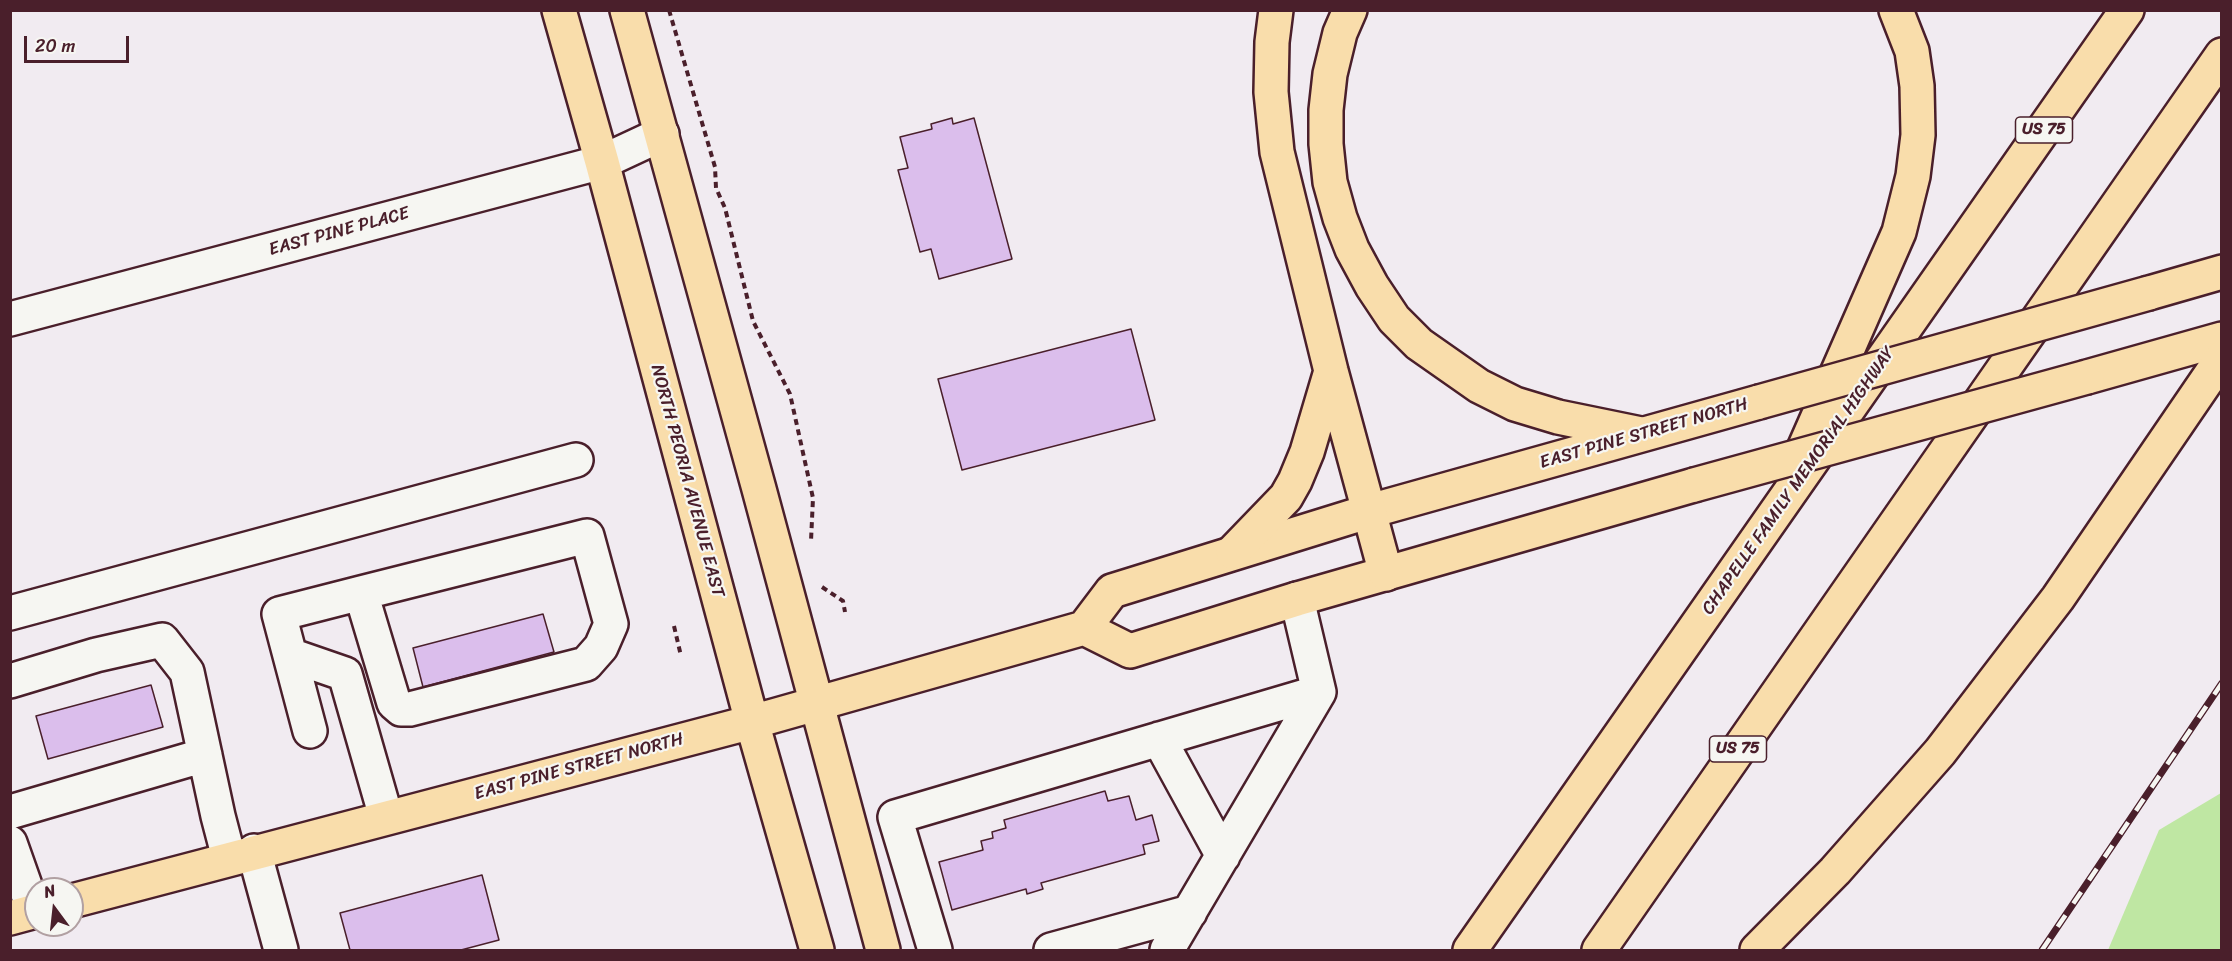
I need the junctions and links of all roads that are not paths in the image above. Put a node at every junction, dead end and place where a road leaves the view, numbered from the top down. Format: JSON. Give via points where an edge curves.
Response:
{"nodes":[{"id":1,"x":559,"y":10,"type":"edge"},
{"id":2,"x":627,"y":10,"type":"edge"},
{"id":3,"x":1276,"y":10,"type":"edge"},
{"id":4,"x":1350,"y":10,"type":"edge"},
{"id":5,"x":1896,"y":10,"type":"edge"},
{"id":6,"x":2127,"y":10,"type":"edge"},
{"id":7,"x":2222,"y":55,"type":"edge"},
{"id":8,"x":662,"y":134,"type":"junction"},
{"id":9,"x":602,"y":162,"type":"junction"},
{"id":10,"x":2222,"y":272,"type":"edge"},
{"id":11,"x":10,"y":319,"type":"edge"},
{"id":12,"x":2222,"y":339,"type":"edge"},
{"id":13,"x":2222,"y":358,"type":"edge"},
{"id":14,"x":1331,"y":371,"type":"junction"},
{"id":15,"x":1641,"y":434,"type":"junction"},
{"id":16,"x":576,"y":460,"type":"dead end"},
{"id":17,"x":1370,"y":511,"type":"junction"},
{"id":18,"x":1772,"y":520,"type":"junction"},
{"id":19,"x":1233,"y":552,"type":"junction"},
{"id":20,"x":1386,"y":574,"type":"junction"},
{"id":21,"x":361,"y":593,"type":"junction"},
{"id":22,"x":1297,"y":599,"type":"junction"},
{"id":23,"x":10,"y":613,"type":"edge"},
{"id":24,"x":1084,"y":628,"type":"junction"},
{"id":25,"x":290,"y":655,"type":"junction"},
{"id":26,"x":10,"y":681,"type":"edge"},
{"id":27,"x":1319,"y":692,"type":"junction"},
{"id":28,"x":817,"y":704,"type":"junction"},
{"id":29,"x":752,"y":722,"type":"junction"},
{"id":30,"x":310,"y":731,"type":"dead end"},
{"id":31,"x":1160,"y":739,"type":"junction"},
{"id":32,"x":205,"y":755,"type":"junction"},
{"id":33,"x":10,"y":812,"type":"edge"},
{"id":34,"x":386,"y":817,"type":"junction"},
{"id":35,"x":10,"y":843,"type":"edge"},
{"id":36,"x":242,"y":855,"type":"junction"},
{"id":37,"x":1223,"y":856,"type":"junction"},
{"id":38,"x":84,"y":898,"type":"edge"},
{"id":39,"x":24,"y":901,"type":"edge"},
{"id":40,"x":1190,"y":912,"type":"junction"},
{"id":41,"x":281,"y":951,"type":"edge"},
{"id":42,"x":817,"y":951,"type":"edge"},
{"id":43,"x":883,"y":951,"type":"edge"},
{"id":44,"x":935,"y":951,"type":"edge"},
{"id":45,"x":1051,"y":951,"type":"edge"},
{"id":46,"x":1167,"y":951,"type":"edge"},
{"id":47,"x":1470,"y":951,"type":"edge"},
{"id":48,"x":1599,"y":951,"type":"edge"},
{"id":49,"x":1757,"y":951,"type":"edge"}],
"edges":[{"from":1,"to":9,"type":"main road","name":"NORTH PEORIA AVENUE EAST"},
{"from":2,"to":8,"type":"main road"},
{"from":3,"to":14,"type":"main road","via":[[1271,92],[1277,152]]},
{"from":4,"to":15,"type":"main road","via":[[1330,74],[1326,144],[1330,182],[1352,249],[1394,319],[1419,344],[1479,386],[1515,404]]},
{"from":5,"to":18,"type":"main road","via":[[1911,51],[1917,86],[1918,135],[1905,210],[1899,232]]},
{"from":6,"to":18,"type":"main road","name":"CHAPELLE FAMILY MEMORIAL HIGHWAY","number":"US 75"},
{"from":7,"to":48,"type":"main road","number":"US 75"},
{"from":8,"to":9,"type":"street","name":"EAST PINE PLACE"},
{"from":8,"to":28,"type":"main road"},
{"from":9,"to":11,"type":"street","name":"EAST PINE PLACE"},
{"from":9,"to":29,"type":"main road","name":"NORTH PEORIA AVENUE EAST"},
{"from":10,"to":15,"type":"main road","name":"EAST PINE STREET NORTH","bridge":true},
{"from":12,"to":20,"type":"main road","bridge":true},
{"from":13,"to":49,"type":"main road","via":[[2058,598],[1940,752],[1835,871]]},
{"from":14,"to":17,"type":"main road"},
{"from":14,"to":19,"type":"main road","via":[[1295,481],[1286,497]]},
{"from":15,"to":17,"type":"main road","name":"EAST PINE STREET NORTH"},
{"from":16,"to":23,"type":"street"},
{"from":17,"to":19,"type":"main road","name":"EAST PINE STREET NORTH"},
{"from":17,"to":20,"type":"main road"},
{"from":18,"to":47,"type":"main road","name":"CHAPELLE FAMILY MEMORIAL HIGHWAY","number":"US 75"},
{"from":19,"to":24,"type":"main road","name":"EAST PINE STREET NORTH","via":[[1112,591]]},
{"from":20,"to":22,"type":"main road"},
{"from":21,"to":21,"type":"street","via":[[587,536],[611,624],[601,647],[586,664],[411,709],[400,708],[394,703]]},
{"from":21,"to":25,"type":"street","via":[[279,614]]},
{"from":22,"to":24,"type":"main road","via":[[1130,651]]},
{"from":22,"to":27,"type":"street"},
{"from":24,"to":28,"type":"main road","name":"EAST PINE STREET NORTH"},
{"from":25,"to":30,"type":"street"},
{"from":25,"to":34,"type":"street","via":[[345,674]]},
{"from":26,"to":32,"type":"street","via":[[162,640],[188,672]]},
{"from":27,"to":31,"type":"street"},
{"from":27,"to":37,"type":"street"},
{"from":28,"to":29,"type":"main road","name":"EAST PINE STREET NORTH"},
{"from":28,"to":43,"type":"main road"},
{"from":29,"to":34,"type":"main road","name":"EAST PINE STREET NORTH"},
{"from":29,"to":42,"type":"main road","name":"NORTH PEORIA AVENUE EAST"},
{"from":31,"to":37,"type":"street"},
{"from":31,"to":44,"type":"street","via":[[895,817]]},
{"from":32,"to":33,"type":"street"},
{"from":32,"to":36,"type":"street"},
{"from":34,"to":36,"type":"main road","name":"EAST PINE STREET NORTH"},
{"from":35,"to":39,"type":"street"},
{"from":36,"to":38,"type":"main road","name":"EAST PINE STREET NORTH"},
{"from":36,"to":41,"type":"street"},
{"from":37,"to":40,"type":"street"},
{"from":40,"to":45,"type":"street"},
{"from":40,"to":46,"type":"street"}]}
